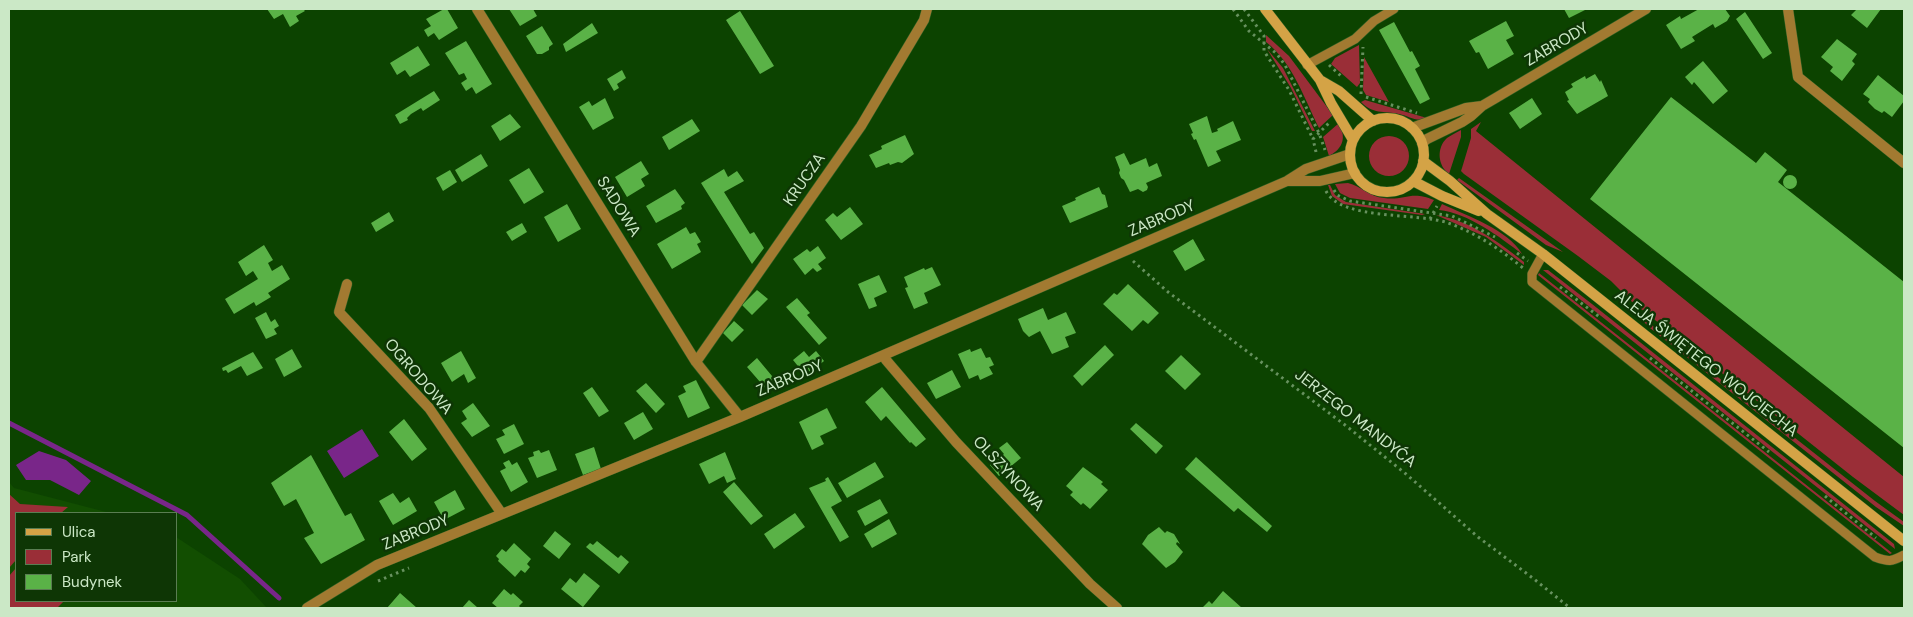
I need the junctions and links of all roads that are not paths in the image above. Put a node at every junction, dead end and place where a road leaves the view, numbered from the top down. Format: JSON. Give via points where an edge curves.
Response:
{"nodes":[{"id":1,"x":477,"y":9,"type":"edge"},
{"id":2,"x":927,"y":9,"type":"edge"},
{"id":3,"x":1265,"y":9,"type":"edge"},
{"id":4,"x":1394,"y":9,"type":"edge"},
{"id":5,"x":1646,"y":9,"type":"edge"},
{"id":6,"x":1788,"y":9,"type":"edge"},
{"id":7,"x":1307,"y":65,"type":"junction"},
{"id":8,"x":1320,"y":80,"type":"junction"},
{"id":9,"x":1482,"y":106,"type":"junction"},
{"id":10,"x":1373,"y":121,"type":"junction"},
{"id":11,"x":1412,"y":128,"type":"junction"},
{"id":12,"x":1353,"y":140,"type":"junction"},
{"id":13,"x":1422,"y":143,"type":"junction"},
{"id":14,"x":1350,"y":154,"type":"junction"},
{"id":15,"x":1423,"y":161,"type":"junction"},
{"id":16,"x":1904,"y":163,"type":"edge"},
{"id":17,"x":1355,"y":173,"type":"junction"},
{"id":18,"x":1413,"y":181,"type":"junction"},
{"id":19,"x":1287,"y":182,"type":"junction"},
{"id":20,"x":1487,"y":214,"type":"junction"},
{"id":21,"x":1543,"y":254,"type":"junction"},
{"id":22,"x":347,"y":284,"type":"dead end"},
{"id":23,"x":884,"y":355,"type":"junction"},
{"id":24,"x":696,"y":362,"type":"junction"},
{"id":25,"x":740,"y":417,"type":"junction"},
{"id":26,"x":502,"y":514,"type":"junction"},
{"id":27,"x":1904,"y":541,"type":"edge"},
{"id":28,"x":1904,"y":555,"type":"edge"},
{"id":29,"x":307,"y":608,"type":"edge"},
{"id":30,"x":1117,"y":608,"type":"edge"}],
"edges":[{"from":1,"to":24,"type":"street","name":"SADOWA"},
{"from":2,"to":24,"type":"street","name":"KRUCZA","via":[[924,20],[861,126]]},
{"from":3,"to":7,"type":"street"},
{"from":4,"to":7,"type":"lane","via":[[1355,38]]},
{"from":5,"to":9,"type":"street","name":"ZABRODY"},
{"from":6,"to":16,"type":"street","via":[[1798,77]]},
{"from":7,"to":8,"type":"street"},
{"from":8,"to":10,"type":"street","via":[[1339,91]]},
{"from":8,"to":12,"type":"street"},
{"from":9,"to":11,"type":"street","name":"ZABRODY","via":[[1466,108]]},
{"from":9,"to":13,"type":"street","name":"ZABRODY","via":[[1471,116]]},
{"from":10,"to":11,"type":"street","via":[[1394,118]]},
{"from":10,"to":12,"type":"street"},
{"from":11,"to":13,"type":"street"},
{"from":12,"to":14,"type":"street"},
{"from":13,"to":15,"type":"street"},
{"from":14,"to":17,"type":"street"},
{"from":14,"to":19,"type":"street","name":"ZABRODY","via":[[1306,169]]},
{"from":15,"to":18,"type":"street"},
{"from":15,"to":20,"type":"street","name":"ALEJA ŚWIĘTEGO WOJCIECHA"},
{"from":17,"to":18,"type":"street","via":[[1362,182],[1382,191],[1393,191]]},
{"from":17,"to":19,"type":"street","name":"ZABRODY","via":[[1320,181]]},
{"from":18,"to":20,"type":"street","name":"ALEJA ŚWIĘTEGO WOJCIECHA"},
{"from":19,"to":23,"type":"street","name":"ZABRODY"},
{"from":20,"to":21,"type":"street","name":"ALEJA ŚWIĘTEGO WOJCIECHA"},
{"from":21,"to":27,"type":"street","name":"ALEJA ŚWIĘTEGO WOJCIECHA"},
{"from":21,"to":28,"type":"lane","via":[[1532,274],[1532,282],[1875,556],[1887,562]]},
{"from":22,"to":26,"type":"street","name":"OGRODOWA","via":[[339,312],[429,408]]},
{"from":23,"to":25,"type":"street","name":"ZABRODY"},
{"from":23,"to":30,"type":"street","name":"OLSZYNOWA","via":[[956,442],[1090,584]]},
{"from":24,"to":25,"type":"street","name":"SADOWA"},
{"from":25,"to":26,"type":"street","name":"ZABRODY"},
{"from":26,"to":29,"type":"street","name":"ZABRODY","via":[[377,565]]}]}
